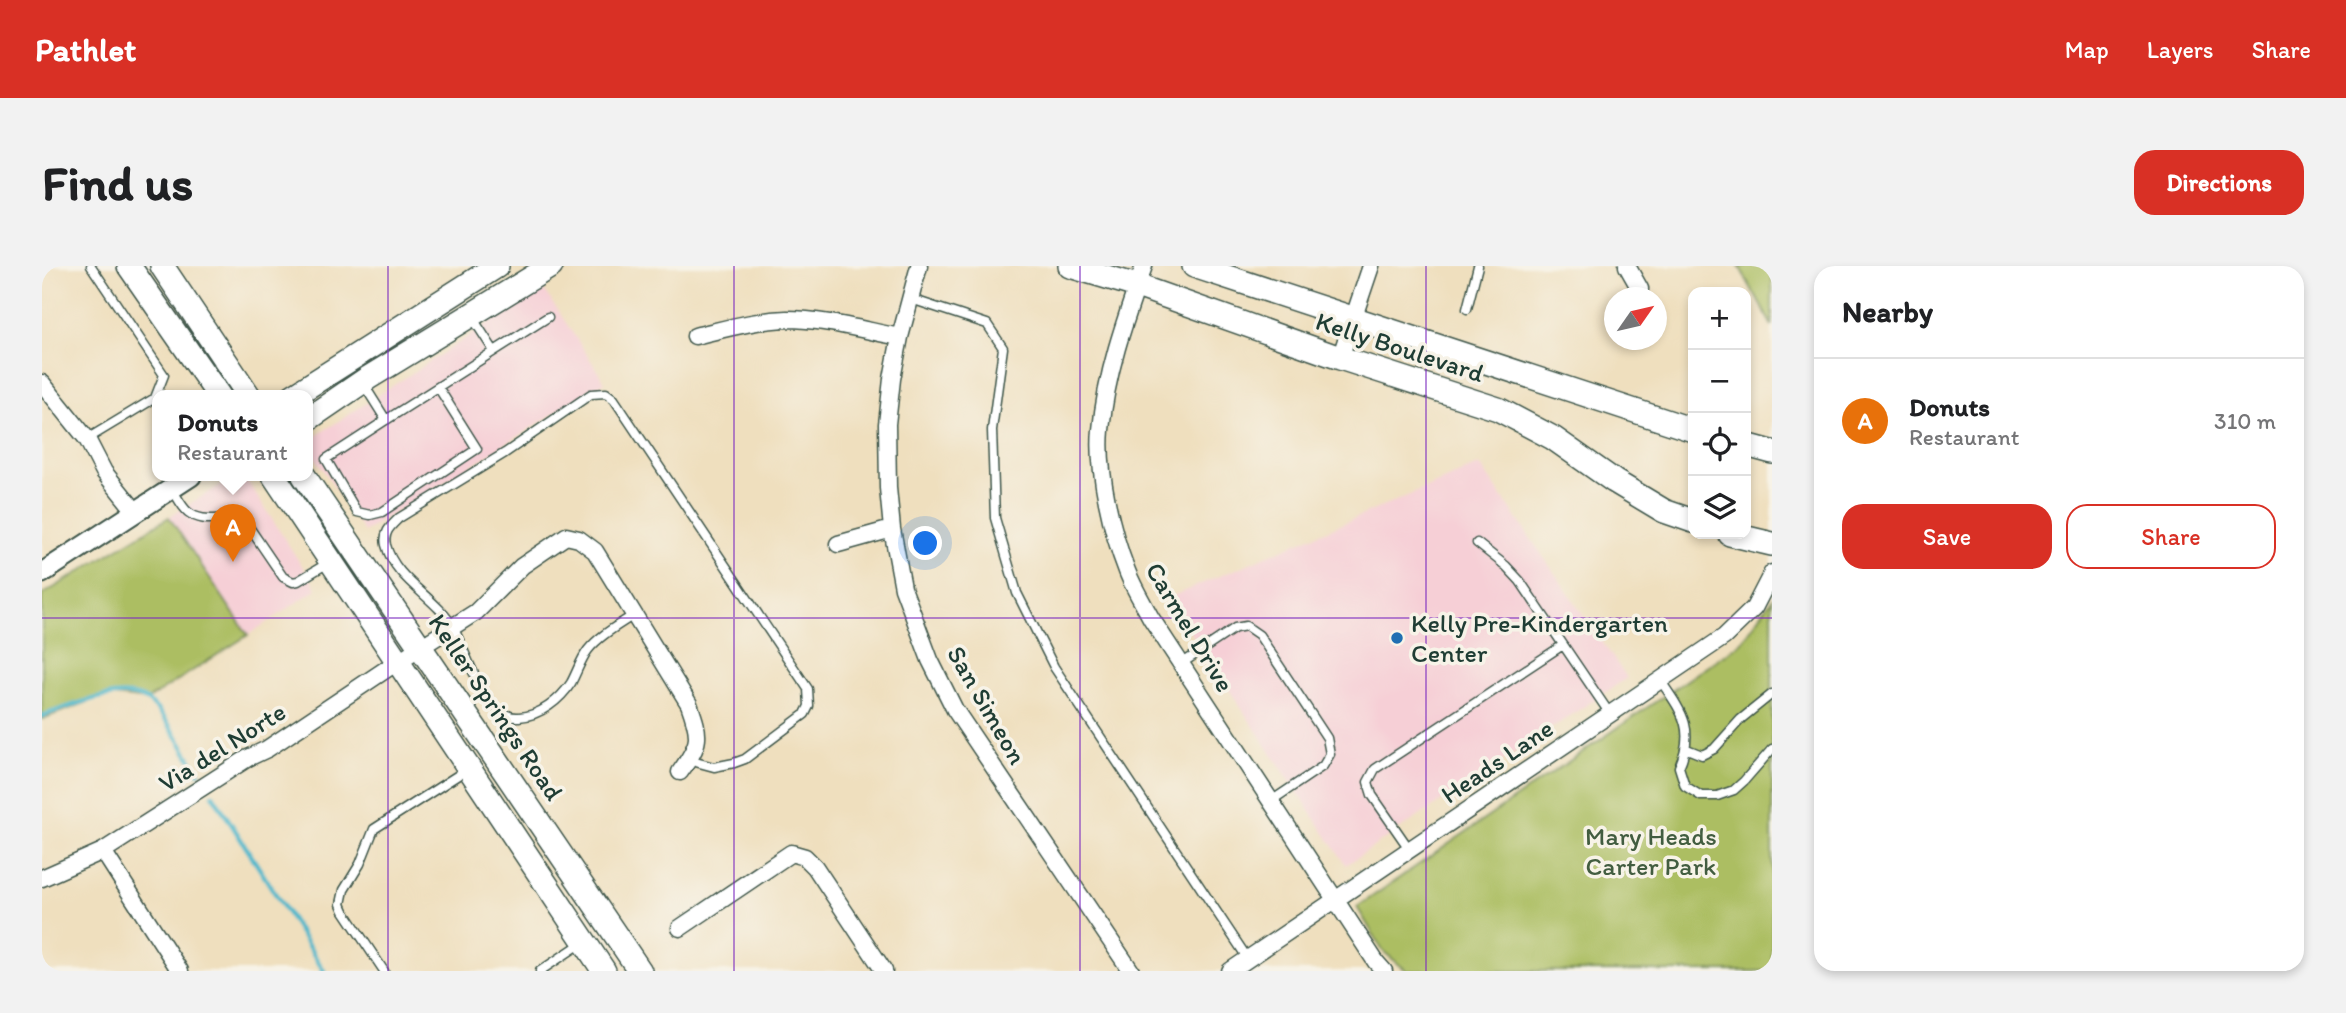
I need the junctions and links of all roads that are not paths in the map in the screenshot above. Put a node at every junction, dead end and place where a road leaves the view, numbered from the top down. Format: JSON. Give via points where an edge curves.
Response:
{"nodes":[{"id":1,"x":91,"y":266,"type":"edge"},
{"id":2,"x":129,"y":266,"type":"edge"},
{"id":3,"x":162,"y":266,"type":"edge"},
{"id":4,"x":496,"y":266,"type":"edge"},
{"id":5,"x":551,"y":266,"type":"edge"},
{"id":6,"x":919,"y":266,"type":"edge"},
{"id":7,"x":1070,"y":266,"type":"edge"},
{"id":8,"x":1194,"y":266,"type":"edge"},
{"id":9,"x":1371,"y":266,"type":"edge"},
{"id":10,"x":1478,"y":266,"type":"edge"},
{"id":11,"x":1627,"y":266,"type":"edge"},
{"id":12,"x":1141,"y":276,"type":"edge"},
{"id":13,"x":1639,"y":287,"type":"edge"},
{"id":14,"x":456,"y":292,"type":"junction"},
{"id":15,"x":911,"y":299,"type":"junction"},
{"id":16,"x":1466,"y":309,"type":"dead end"},
{"id":17,"x":471,"y":315,"type":"junction"},
{"id":18,"x":548,"y":317,"type":"dead end"},
{"id":19,"x":1353,"y":317,"type":"junction"},
{"id":20,"x":695,"y":336,"type":"dead end"},
{"id":21,"x":900,"y":338,"type":"junction"},
{"id":22,"x":494,"y":351,"type":"junction"},
{"id":23,"x":1340,"y":358,"type":"junction"},
{"id":24,"x":362,"y":382,"type":"junction"},
{"id":25,"x":42,"y":383,"type":"edge"},
{"id":26,"x":438,"y":387,"type":"junction"},
{"id":27,"x":158,"y":390,"type":"edge"},
{"id":28,"x":215,"y":390,"type":"edge"},
{"id":29,"x":245,"y":390,"type":"edge"},
{"id":30,"x":302,"y":390,"type":"edge"},
{"id":31,"x":152,"y":400,"type":"edge"},
{"id":32,"x":313,"y":416,"type":"edge"},
{"id":33,"x":386,"y":420,"type":"junction"},
{"id":34,"x":1688,"y":428,"type":"edge"},
{"id":35,"x":87,"y":439,"type":"junction"},
{"id":36,"x":1751,"y":447,"type":"edge"},
{"id":37,"x":1772,"y":452,"type":"edge"},
{"id":38,"x":184,"y":481,"type":"edge"},
{"id":39,"x":277,"y":481,"type":"edge"},
{"id":40,"x":307,"y":481,"type":"edge"},
{"id":41,"x":172,"y":489,"type":"junction"},
{"id":42,"x":136,"y":512,"type":"junction"},
{"id":43,"x":357,"y":512,"type":"junction"},
{"id":44,"x":1688,"y":519,"type":"edge"},
{"id":45,"x":337,"y":524,"type":"junction"},
{"id":46,"x":892,"y":529,"type":"junction"},
{"id":47,"x":1751,"y":539,"type":"edge"},
{"id":48,"x":1477,"y":543,"type":"dead end"},
{"id":49,"x":838,"y":544,"type":"dead end"},
{"id":50,"x":1772,"y":544,"type":"edge"},
{"id":51,"x":330,"y":561,"type":"junction"},
{"id":52,"x":42,"y":573,"type":"edge"},
{"id":53,"x":1772,"y":573,"type":"edge"},
{"id":54,"x":635,"y":614,"type":"junction"},
{"id":55,"x":453,"y":627,"type":"junction"},
{"id":56,"x":1563,"y":645,"type":"junction"},
{"id":57,"x":422,"y":647,"type":"junction"},
{"id":58,"x":397,"y":662,"type":"junction"},
{"id":59,"x":1181,"y":665,"type":"junction"},
{"id":60,"x":1660,"y":681,"type":"junction"},
{"id":61,"x":1772,"y":694,"type":"edge"},
{"id":62,"x":1610,"y":714,"type":"junction"},
{"id":63,"x":1687,"y":749,"type":"junction"},
{"id":64,"x":1772,"y":749,"type":"edge"},
{"id":65,"x":684,"y":766,"type":"joint"},
{"id":66,"x":468,"y":768,"type":"junction"},
{"id":67,"x":1270,"y":801,"type":"junction"},
{"id":68,"x":1410,"y":850,"type":"junction"},
{"id":69,"x":103,"y":851,"type":"junction"},
{"id":70,"x":42,"y":878,"type":"edge"},
{"id":71,"x":1335,"y":900,"type":"junction"},
{"id":72,"x":609,"y":926,"type":"junction"},
{"id":73,"x":680,"y":928,"type":"dead end"},
{"id":74,"x":584,"y":942,"type":"junction"},
{"id":75,"x":1248,"y":959,"type":"junction"},
{"id":76,"x":180,"y":971,"type":"edge"},
{"id":77,"x":384,"y":971,"type":"edge"},
{"id":78,"x":540,"y":971,"type":"edge"},
{"id":79,"x":604,"y":971,"type":"edge"},
{"id":80,"x":640,"y":971,"type":"edge"},
{"id":81,"x":884,"y":971,"type":"edge"},
{"id":82,"x":1131,"y":971,"type":"edge"},
{"id":83,"x":1230,"y":971,"type":"edge"},
{"id":84,"x":1384,"y":971,"type":"edge"}],
"edges":[{"from":1,"to":27,"type":"lane","via":[[164,375]]},
{"from":2,"to":28,"type":"main road"},
{"from":3,"to":29,"type":"main road"},
{"from":4,"to":14,"type":"main road"},
{"from":5,"to":17,"type":"main road"},
{"from":6,"to":15,"type":"street","name":"San Simeon"},
{"from":7,"to":12,"type":"main road","name":"Kelly Boulevard"},
{"from":8,"to":19,"type":"main road","name":"Kelly Boulevard"},
{"from":9,"to":19,"type":"street"},
{"from":10,"to":16,"type":"lane"},
{"from":11,"to":13,"type":"street"},
{"from":12,"to":23,"type":"main road","name":"Kelly Boulevard"},
{"from":12,"to":59,"type":"street","name":"Carmel Drive","via":[[1108,382],[1100,433],[1103,483],[1127,571]]},
{"from":14,"to":17,"type":"main road"},
{"from":14,"to":30,"type":"main road"},
{"from":15,"to":21,"type":"street","name":"San Simeon"},
{"from":15,"to":75,"type":"lane","via":[[987,324],[1003,348],[992,430],[995,518],[1017,593],[1054,667]]},
{"from":17,"to":22,"type":"lane"},
{"from":17,"to":24,"type":"main road"},
{"from":18,"to":22,"type":"lane"},
{"from":19,"to":23,"type":"street"},
{"from":19,"to":34,"type":"main road","name":"Kelly Boulevard"},
{"from":20,"to":21,"type":"street","via":[[751,322],[787,319]]},
{"from":21,"to":46,"type":"street","name":"San Simeon","via":[[887,425]]},
{"from":22,"to":26,"type":"lane"},
{"from":23,"to":44,"type":"main road","name":"Kelly Boulevard","via":[[1498,409],[1553,438],[1664,511]]},
{"from":24,"to":32,"type":"main road"},
{"from":24,"to":33,"type":"lane"},
{"from":25,"to":35,"type":"street"},
{"from":26,"to":33,"type":"lane"},
{"from":26,"to":43,"type":"lane","via":[[477,449],[382,512]]},
{"from":31,"to":35,"type":"lane"},
{"from":33,"to":43,"type":"lane","via":[[326,459]]},
{"from":35,"to":42,"type":"street","via":[[104,472]]},
{"from":36,"to":37,"type":"main road"},
{"from":38,"to":41,"type":"street"},
{"from":39,"to":51,"type":"main road"},
{"from":40,"to":45,"type":"main road","name":"Keller Springs Road"},
{"from":41,"to":42,"type":"street"},
{"from":41,"to":51,"type":"lane","via":[[194,516],[239,518],[247,524],[283,577],[293,582]]},
{"from":42,"to":52,"type":"street"},
{"from":43,"to":45,"type":"lane"},
{"from":45,"to":57,"type":"main road","name":"Keller Springs Road"},
{"from":46,"to":49,"type":"street"},
{"from":46,"to":82,"type":"street","name":"San Simeon","via":[[903,588],[955,710]]},
{"from":47,"to":50,"type":"main road"},
{"from":48,"to":56,"type":"lane","via":[[1520,581]]},
{"from":51,"to":58,"type":"main road"},
{"from":53,"to":60,"type":"street","name":"Heads Lane","via":[[1754,608],[1724,637]]},
{"from":54,"to":55,"type":"street","name":"Via del Norte","via":[[595,551],[566,536],[522,566],[476,612]]},
{"from":54,"to":55,"type":"lane","via":[[587,650],[558,699],[517,718],[491,702]]},
{"from":54,"to":65,"type":"street","via":[[694,716],[696,750]]},
{"from":55,"to":57,"type":"street","name":"Via del Norte"},
{"from":55,"to":65,"type":"lane","via":[[400,569],[385,542],[386,532],[398,517],[505,453],[591,394],[606,393],[808,689],[805,714],[745,759],[714,767]]},
{"from":56,"to":62,"type":"lane"},
{"from":56,"to":68,"type":"lane","via":[[1375,769],[1368,782],[1372,795]]},
{"from":57,"to":58,"type":"street","name":"Via del Norte"},
{"from":57,"to":72,"type":"main road","name":"Keller Springs Road"},
{"from":58,"to":66,"type":"main road"},
{"from":58,"to":69,"type":"street","name":"Via del Norte","via":[[267,750]]},
{"from":59,"to":67,"type":"street","name":"Carmel Drive"},
{"from":59,"to":67,"type":"lane","via":[[1235,628],[1246,626],[1259,635],[1327,738],[1330,754],[1323,766]]},
{"from":60,"to":62,"type":"street","name":"Heads Lane"},
{"from":60,"to":63,"type":"lane","via":[[1684,718]]},
{"from":61,"to":63,"type":"lane","via":[[1714,749],[1702,755]]},
{"from":62,"to":68,"type":"street","name":"Heads Lane"},
{"from":63,"to":64,"type":"lane","via":[[1679,767],[1685,786],[1701,796],[1734,790]]},
{"from":66,"to":74,"type":"main road"},
{"from":66,"to":77,"type":"lane","via":[[374,829],[344,890],[344,911]]},
{"from":67,"to":71,"type":"street","name":"Carmel Drive"},
{"from":68,"to":71,"type":"street","name":"Heads Lane"},
{"from":69,"to":70,"type":"street","name":"Via del Norte"},
{"from":69,"to":76,"type":"street"},
{"from":71,"to":75,"type":"street","name":"Heads Lane"},
{"from":71,"to":84,"type":"street","name":"Carmel Drive"},
{"from":72,"to":74,"type":"main road"},
{"from":72,"to":80,"type":"main road","name":"Keller Springs Road"},
{"from":73,"to":81,"type":"street","via":[[791,853],[805,857],[815,867]]},
{"from":74,"to":78,"type":"lane"},
{"from":74,"to":79,"type":"main road"},
{"from":75,"to":83,"type":"street","name":"Heads Lane"}]}
